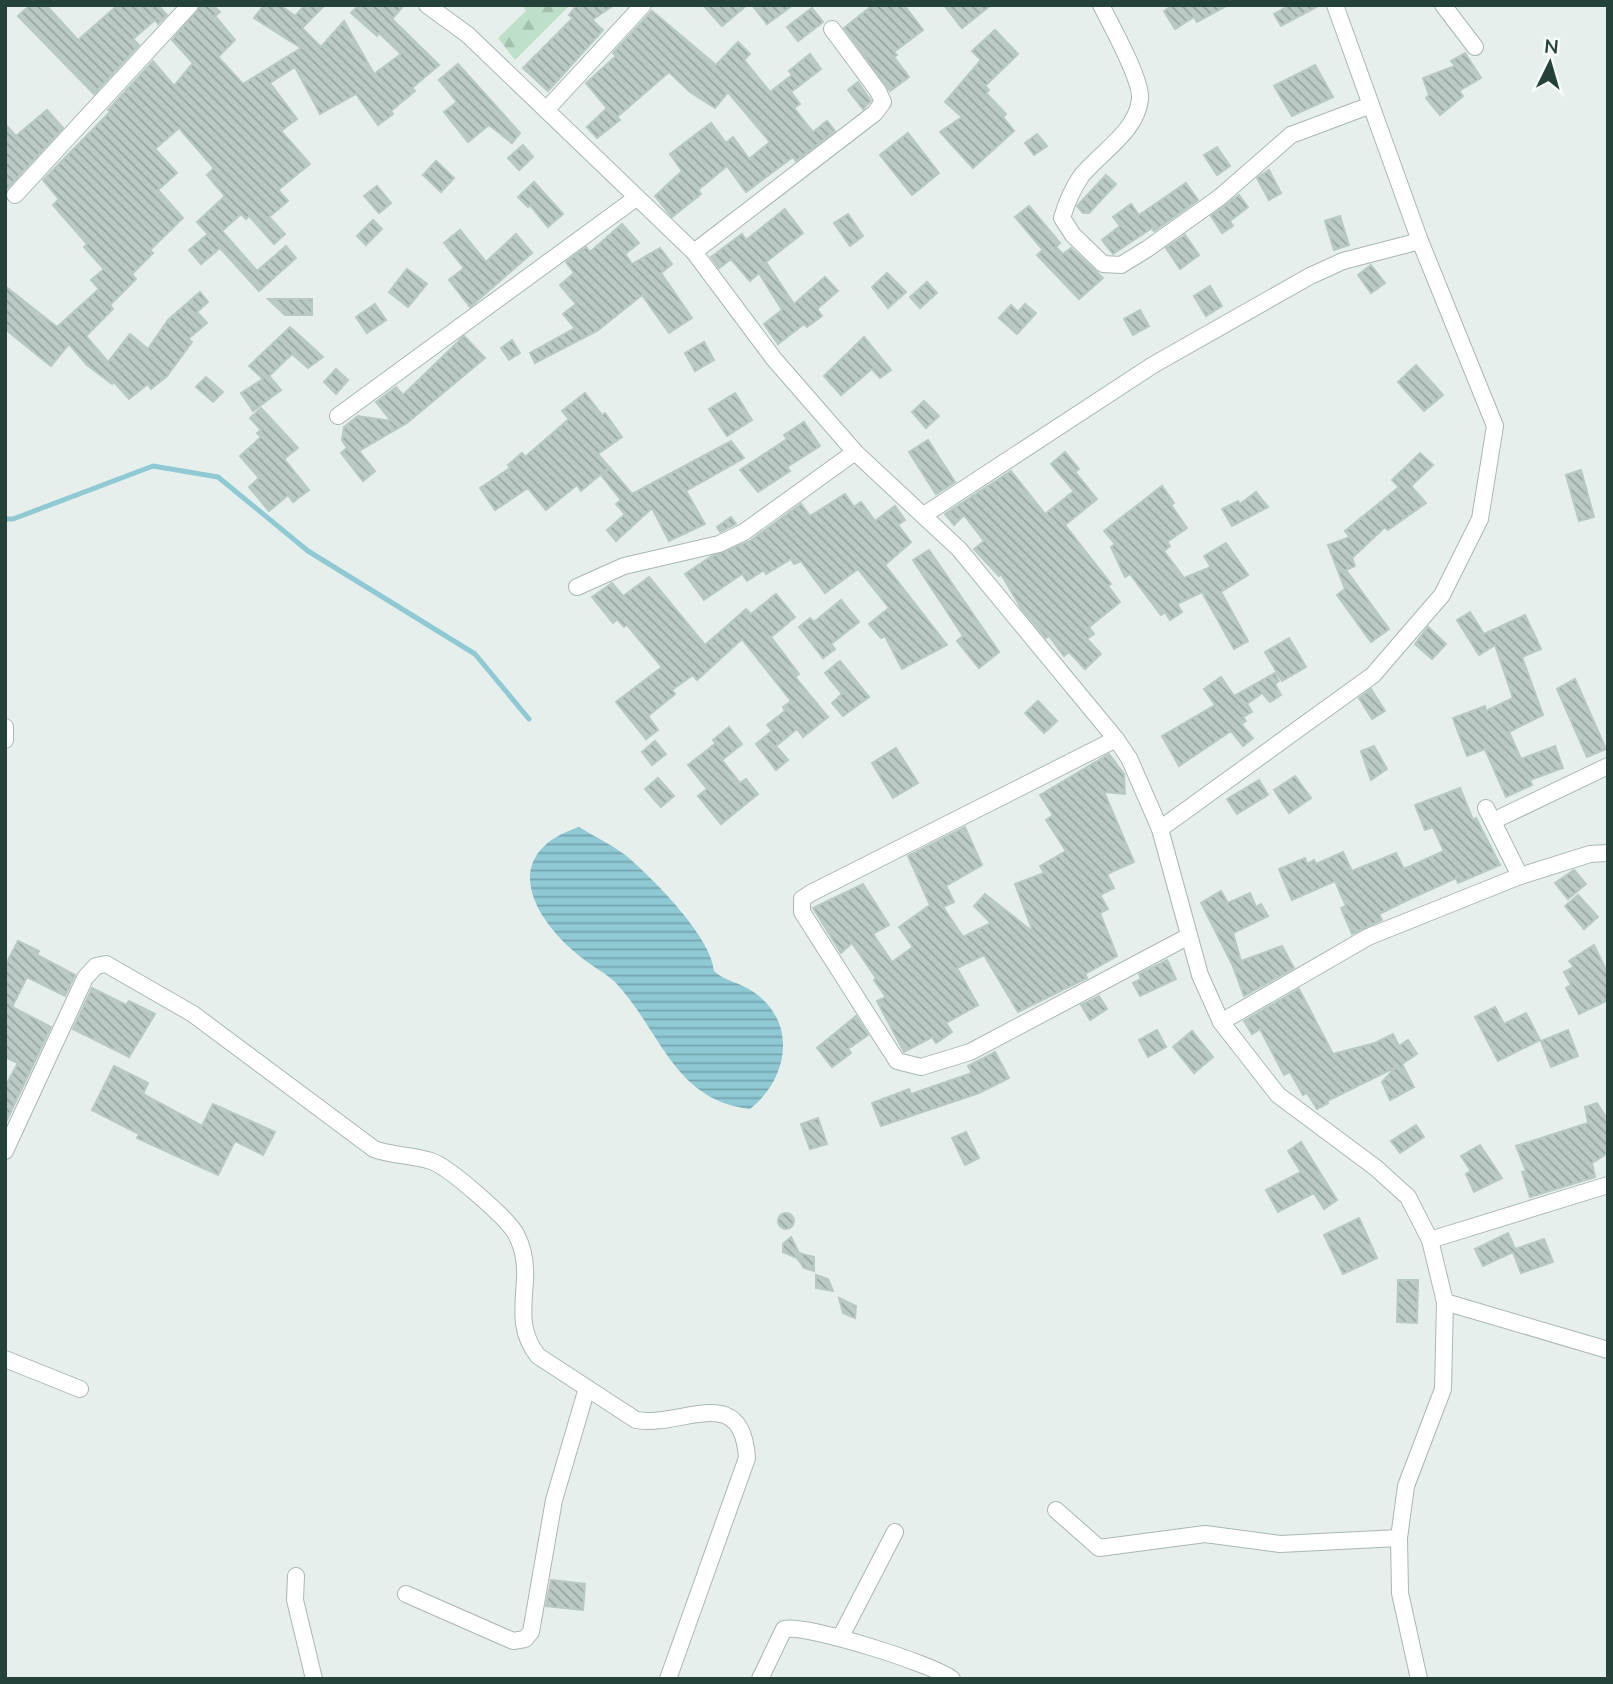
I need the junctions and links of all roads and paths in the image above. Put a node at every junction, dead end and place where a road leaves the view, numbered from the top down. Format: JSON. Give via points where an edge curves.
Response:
{"nodes":[{"id":1,"x":190,"y":5,"type":"edge"},
{"id":2,"x":427,"y":5,"type":"edge"},
{"id":3,"x":643,"y":5,"type":"edge"},
{"id":4,"x":1101,"y":5,"type":"edge"},
{"id":5,"x":1335,"y":5,"type":"edge"},
{"id":6,"x":1444,"y":5,"type":"edge"},
{"id":7,"x":832,"y":29,"type":"dead end"},
{"id":8,"x":1475,"y":47,"type":"dead end"},
{"id":9,"x":1371,"y":105,"type":"junction"},
{"id":10,"x":547,"y":109,"type":"junction"},
{"id":11,"x":15,"y":195,"type":"dead end"},
{"id":12,"x":636,"y":198,"type":"junction"},
{"id":13,"x":1420,"y":241,"type":"junction"},
{"id":14,"x":694,"y":252,"type":"junction"},
{"id":15,"x":338,"y":416,"type":"dead end"},
{"id":16,"x":855,"y":453,"type":"junction"},
{"id":17,"x":924,"y":515,"type":"junction"},
{"id":18,"x":577,"y":587,"type":"dead end"},
{"id":19,"x":5,"y":727,"type":"edge"},
{"id":20,"x":1116,"y":739,"type":"junction"},
{"id":21,"x":5,"y":740,"type":"edge"},
{"id":22,"x":1608,"y":766,"type":"edge"},
{"id":23,"x":1160,"y":829,"type":"junction"},
{"id":24,"x":1608,"y":853,"type":"edge"},
{"id":25,"x":1520,"y":876,"type":"junction"},
{"id":26,"x":1189,"y":936,"type":"junction"},
{"id":27,"x":1221,"y":1022,"type":"junction"},
{"id":28,"x":5,"y":1151,"type":"edge"},
{"id":29,"x":1608,"y":1185,"type":"edge"},
{"id":30,"x":1430,"y":1240,"type":"junction"},
{"id":31,"x":1445,"y":1302,"type":"junction"},
{"id":32,"x":1608,"y":1350,"type":"edge"},
{"id":33,"x":5,"y":1359,"type":"edge"},
{"id":34,"x":587,"y":1388,"type":"junction"},
{"id":35,"x":79,"y":1389,"type":"dead end"},
{"id":36,"x":1055,"y":1510,"type":"dead end"},
{"id":37,"x":895,"y":1532,"type":"dead end"},
{"id":38,"x":1399,"y":1538,"type":"junction"},
{"id":39,"x":296,"y":1576,"type":"dead end"},
{"id":40,"x":406,"y":1594,"type":"dead end"},
{"id":41,"x":840,"y":1638,"type":"junction"},
{"id":42,"x":314,"y":1679,"type":"edge"},
{"id":43,"x":668,"y":1679,"type":"edge"},
{"id":44,"x":760,"y":1679,"type":"edge"},
{"id":45,"x":952,"y":1679,"type":"edge"},
{"id":46,"x":1419,"y":1679,"type":"edge"}],
"edges":[{"from":1,"to":11,"type":"street"},
{"from":2,"to":10,"type":"street","via":[[468,35]]},
{"from":3,"to":10,"type":"street"},
{"from":4,"to":9,"type":"street","via":[[1141,98],[1134,120],[1068,196],[1062,218],[1103,264],[1121,265],[1147,248],[1220,197],[1291,135]]},
{"from":5,"to":9,"type":"street"},
{"from":6,"to":8,"type":"street"},
{"from":7,"to":14,"type":"street","via":[[883,102],[875,113]]},
{"from":9,"to":13,"type":"street"},
{"from":10,"to":12,"type":"street"},
{"from":12,"to":14,"type":"street"},
{"from":12,"to":15,"type":"street"},
{"from":13,"to":17,"type":"street","via":[[1343,261],[1310,276],[1153,365]]},
{"from":13,"to":23,"type":"street","via":[[1495,426],[1480,519],[1441,595],[1373,675]]},
{"from":14,"to":16,"type":"street","via":[[774,359]]},
{"from":16,"to":17,"type":"street"},
{"from":16,"to":18,"type":"street","via":[[744,532],[719,544],[624,566]]},
{"from":17,"to":20,"type":"street","via":[[959,549]]},
{"from":19,"to":21,"type":"street"},
{"from":20,"to":23,"type":"street"},
{"from":20,"to":26,"type":"street","via":[[811,893],[802,899],[802,912],[897,1061],[920,1067],[970,1052]]},
{"from":22,"to":25,"type":"street","via":[[1489,814]]},
{"from":23,"to":26,"type":"street"},
{"from":24,"to":25,"type":"street","via":[[1590,854]]},
{"from":25,"to":27,"type":"street","via":[[1368,937]]},
{"from":26,"to":27,"type":"street"},
{"from":27,"to":30,"type":"street","via":[[1278,1095],[1408,1197]]},
{"from":28,"to":34,"type":"street","via":[[85,978],[96,966],[112,967],[194,1014],[374,1149],[430,1161],[453,1172],[514,1231],[524,1251],[522,1327],[528,1343],[538,1356]]},
{"from":29,"to":30,"type":"street"},
{"from":30,"to":31,"type":"street"},
{"from":31,"to":32,"type":"street"},
{"from":31,"to":38,"type":"street","via":[[1443,1390],[1406,1486]]},
{"from":33,"to":35,"type":"street"},
{"from":34,"to":40,"type":"street","via":[[554,1500],[531,1632],[525,1639],[513,1640]]},
{"from":34,"to":43,"type":"street","via":[[636,1420],[727,1413],[746,1443],[747,1458]]},
{"from":36,"to":38,"type":"street","via":[[1099,1548],[1205,1534],[1280,1544]]},
{"from":37,"to":41,"type":"street"},
{"from":38,"to":46,"type":"street","via":[[1399,1593]]},
{"from":39,"to":42,"type":"street","via":[[295,1600]]},
{"from":41,"to":44,"type":"street","via":[[825,1632],[784,1629]]},
{"from":41,"to":45,"type":"street"}]}
